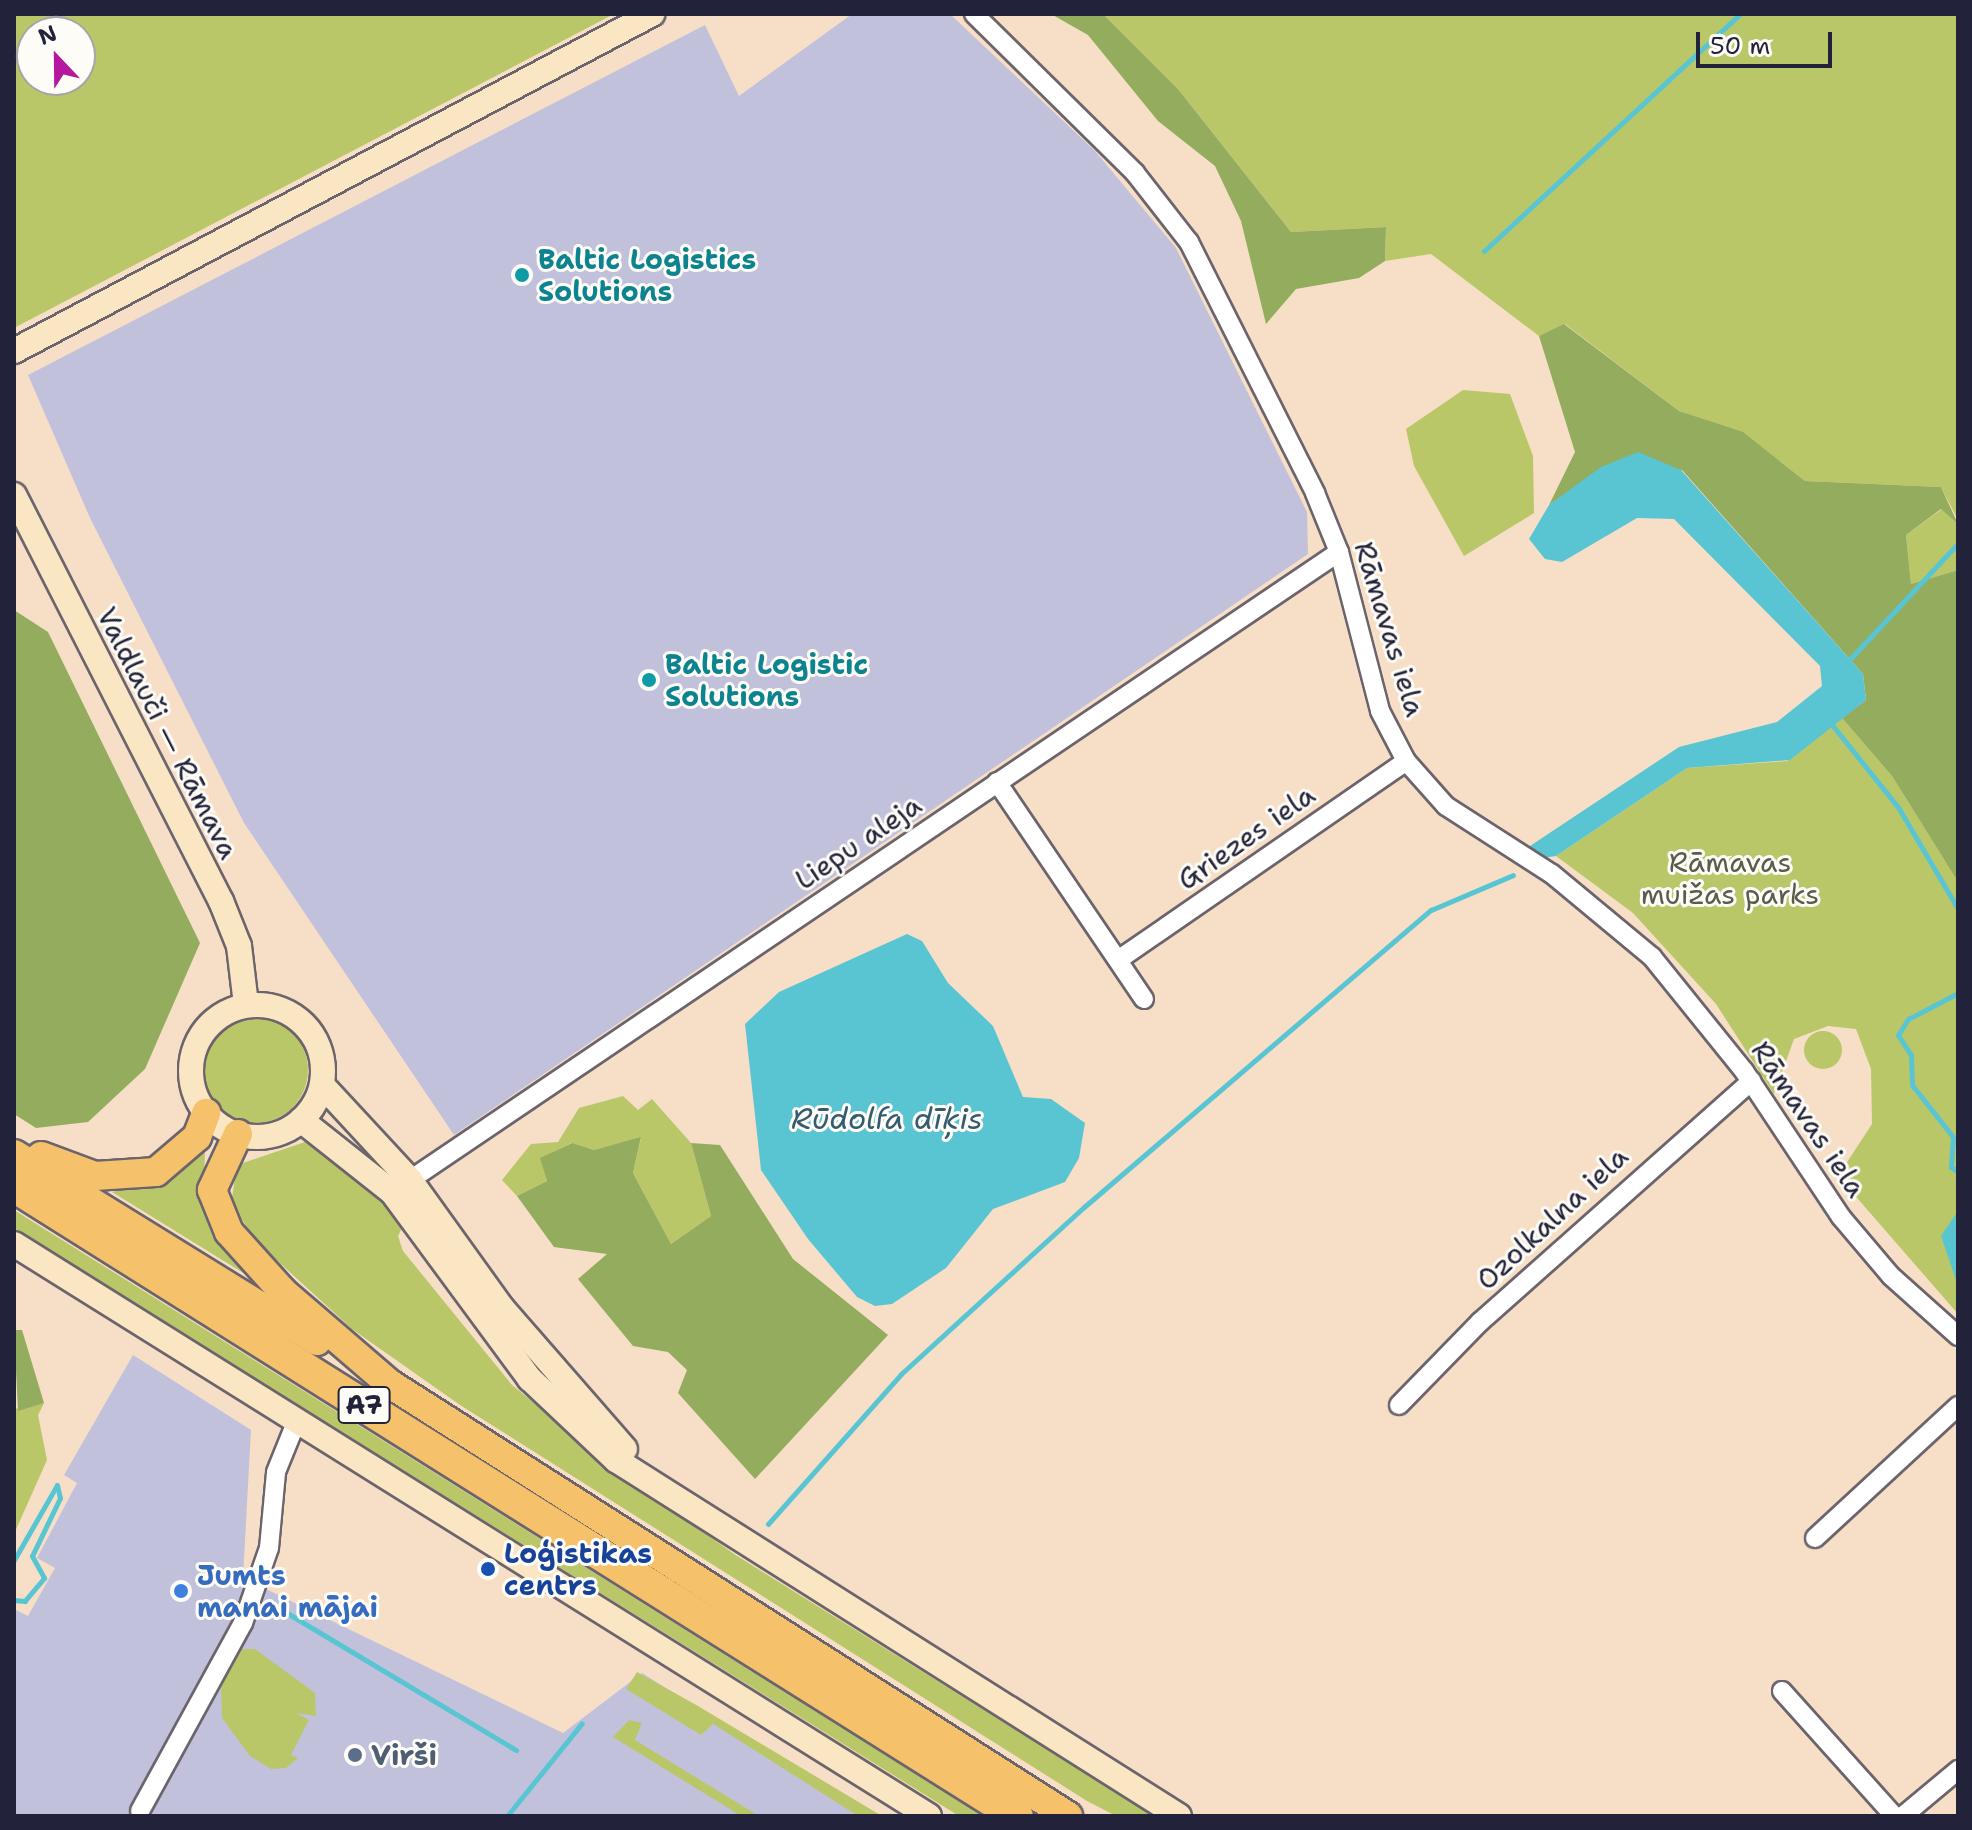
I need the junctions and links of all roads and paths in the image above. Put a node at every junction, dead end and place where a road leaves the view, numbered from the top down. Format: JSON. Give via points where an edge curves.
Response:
{"nodes":[{"id":1,"x":652,"y":14,"type":"edge"},
{"id":2,"x":974,"y":14,"type":"edge"},
{"id":3,"x":14,"y":351,"type":"edge"},
{"id":4,"x":14,"y":495,"type":"edge"},
{"id":5,"x":1339,"y":552,"type":"junction"},
{"id":6,"x":1406,"y":761,"type":"junction"},
{"id":7,"x":997,"y":782,"type":"junction"},
{"id":8,"x":1118,"y":960,"type":"junction"},
{"id":9,"x":1144,"y":999,"type":"dead end"},
{"id":10,"x":246,"y":1005,"type":"junction"},
{"id":11,"x":1751,"y":1081,"type":"junction"},
{"id":12,"x":323,"y":1086,"type":"junction"},
{"id":13,"x":206,"y":1113,"type":"junction"},
{"id":14,"x":301,"y":1120,"type":"junction"},
{"id":15,"x":238,"y":1134,"type":"junction"},
{"id":16,"x":14,"y":1145,"type":"edge"},
{"id":17,"x":14,"y":1154,"type":"edge"},
{"id":18,"x":410,"y":1180,"type":"junction"},
{"id":19,"x":14,"y":1186,"type":"edge"},
{"id":20,"x":14,"y":1244,"type":"edge"},
{"id":21,"x":1958,"y":1336,"type":"edge"},
{"id":22,"x":390,"y":1384,"type":"junction"},
{"id":23,"x":1399,"y":1405,"type":"dead end"},
{"id":24,"x":1958,"y":1406,"type":"edge"},
{"id":25,"x":297,"y":1420,"type":"junction"},
{"id":26,"x":656,"y":1486,"type":"junction"},
{"id":27,"x":1815,"y":1538,"type":"dead end"},
{"id":28,"x":1782,"y":1691,"type":"dead end"},
{"id":29,"x":1958,"y":1770,"type":"edge"},
{"id":30,"x":140,"y":1811,"type":"dead end"},
{"id":31,"x":929,"y":1816,"type":"edge"},
{"id":32,"x":1017,"y":1816,"type":"edge"},
{"id":33,"x":1068,"y":1816,"type":"edge"},
{"id":34,"x":1179,"y":1816,"type":"edge"},
{"id":35,"x":1894,"y":1816,"type":"edge"},
{"id":36,"x":1903,"y":1816,"type":"edge"}],
"edges":[{"from":1,"to":3,"type":"main road"},
{"from":2,"to":5,"type":"street","name":"Rāmavas iela","via":[[1135,173],[1189,242]]},
{"from":4,"to":10,"type":"main road","name":"Valdlauči — Rāmava","via":[[221,901],[239,946]]},
{"from":5,"to":6,"type":"street","name":"Rāmavas iela","via":[[1380,711]]},
{"from":5,"to":7,"type":"street","name":"Liepu aleja"},
{"from":6,"to":8,"type":"street","name":"Griezes iela"},
{"from":6,"to":11,"type":"street","name":"Rāmavas iela","via":[[1446,806],[1552,874],[1652,957]]},
{"from":7,"to":8,"type":"street"},
{"from":7,"to":18,"type":"street","name":"Liepu aleja"},
{"from":8,"to":9,"type":"street"},
{"from":10,"to":12,"type":"main road","via":[[266,1005],[302,1021],[322,1055]]},
{"from":10,"to":13,"type":"main road","via":[[209,1024],[192,1052],[191,1079]]},
{"from":11,"to":21,"type":"street","name":"Rāmavas iela","via":[[1841,1217],[1891,1276]]},
{"from":11,"to":23,"type":"street","name":"Ozolkalna iela","via":[[1480,1322]]},
{"from":12,"to":14,"type":"main road"},
{"from":12,"to":18,"type":"main road"},
{"from":13,"to":15,"type":"main road"},
{"from":13,"to":16,"type":"highway","via":[[197,1137],[173,1161],[134,1177],[76,1171]]},
{"from":14,"to":15,"type":"main road","via":[[274,1135]]},
{"from":14,"to":26,"type":"main road","via":[[392,1192],[548,1398]]},
{"from":15,"to":22,"type":"highway","via":[[212,1190],[229,1232],[290,1300]]},
{"from":17,"to":22,"type":"highway","number":"A7"},
{"from":18,"to":26,"type":"main road","via":[[531,1345]]},
{"from":19,"to":32,"type":"highway","number":"A7"},
{"from":20,"to":25,"type":"main road"},
{"from":22,"to":33,"type":"highway","number":"A7"},
{"from":24,"to":27,"type":"street"},
{"from":25,"to":30,"type":"street","via":[[276,1472],[269,1548],[243,1623]]},
{"from":25,"to":31,"type":"main road"},
{"from":26,"to":34,"type":"main road"},
{"from":28,"to":35,"type":"street"},
{"from":29,"to":36,"type":"street"}]}
